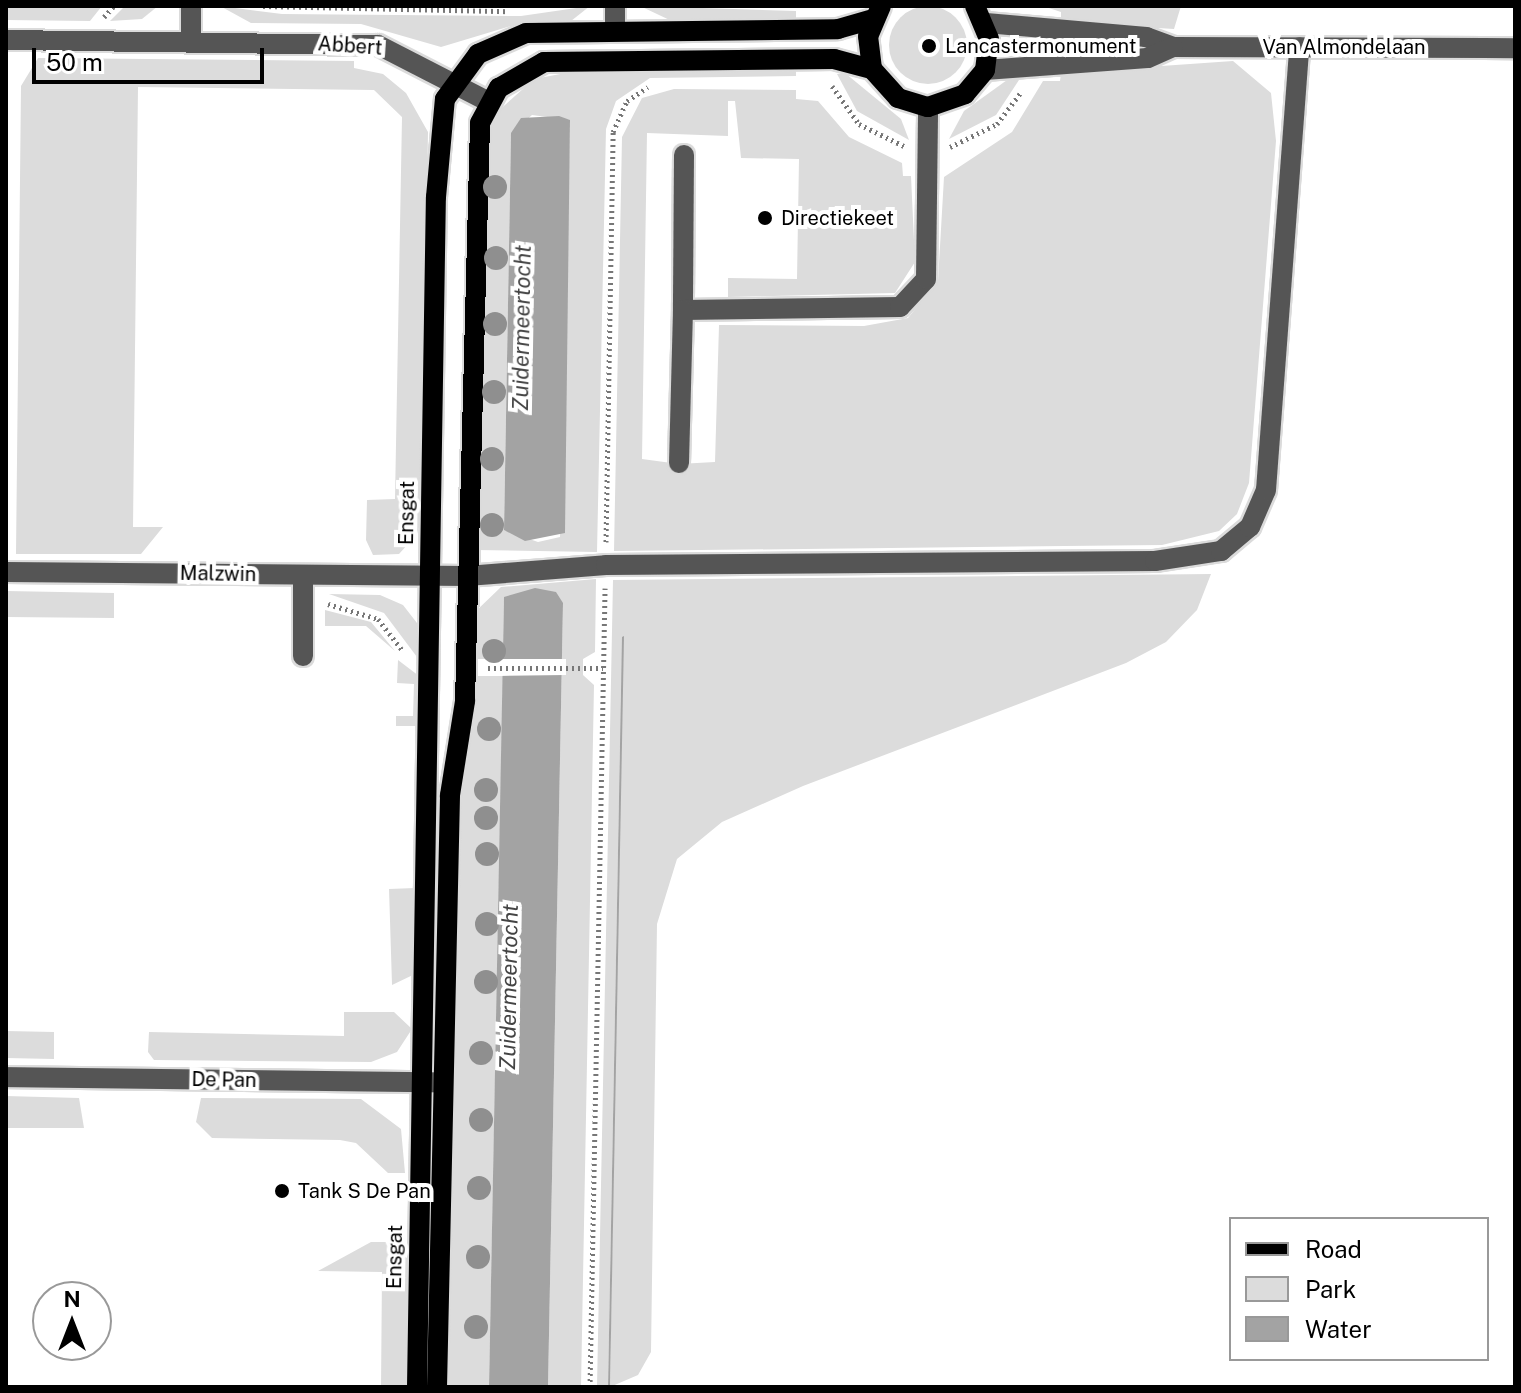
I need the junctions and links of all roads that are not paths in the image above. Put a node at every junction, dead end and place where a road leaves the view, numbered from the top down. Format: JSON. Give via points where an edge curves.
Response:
{"nodes":[{"id":1,"x":191,"y":6,"type":"edge"},
{"id":2,"x":615,"y":6,"type":"edge"},
{"id":3,"x":877,"y":12,"type":"edge"},
{"id":4,"x":980,"y":15,"type":"edge"},
{"id":5,"x":615,"y":31,"type":"junction"},
{"id":6,"x":6,"y":40,"type":"edge"},
{"id":7,"x":191,"y":42,"type":"junction"},
{"id":8,"x":1173,"y":47,"type":"junction"},
{"id":9,"x":1299,"y":47,"type":"junction"},
{"id":10,"x":1515,"y":48,"type":"edge"},
{"id":11,"x":872,"y":69,"type":"junction"},
{"id":12,"x":985,"y":70,"type":"junction"},
{"id":13,"x":453,"y":81,"type":"junction"},
{"id":14,"x":489,"y":102,"type":"junction"},
{"id":15,"x":928,"y":107,"type":"junction"},
{"id":16,"x":684,"y":155,"type":"dead end"},
{"id":17,"x":683,"y":310,"type":"junction"},
{"id":18,"x":679,"y":463,"type":"dead end"},
{"id":19,"x":6,"y":572,"type":"edge"},
{"id":20,"x":309,"y":575,"type":"junction"},
{"id":21,"x":430,"y":576,"type":"junction"},
{"id":22,"x":467,"y":576,"type":"junction"},
{"id":23,"x":303,"y":656,"type":"dead end"},
{"id":24,"x":6,"y":1077,"type":"edge"},
{"id":25,"x":431,"y":1082,"type":"junction"},
{"id":26,"x":417,"y":1387,"type":"edge"},
{"id":27,"x":437,"y":1387,"type":"edge"}],
"edges":[{"from":1,"to":7,"type":"street"},
{"from":2,"to":5,"type":"street"},
{"from":3,"to":5,"type":"main road","name":"Ensgat","via":[[838,29]]},
{"from":3,"to":11,"type":"main road"},
{"from":4,"to":8,"type":"street","name":"Van Almondelaan","via":[[1146,37]]},
{"from":4,"to":12,"type":"main road"},
{"from":5,"to":13,"type":"main road","name":"Ensgat","via":[[514,36],[478,54]]},
{"from":6,"to":7,"type":"street","name":"Abbert"},
{"from":7,"to":13,"type":"street","name":"Abbert","via":[[378,45]]},
{"from":8,"to":9,"type":"street","name":"Van Almondelaan"},
{"from":8,"to":12,"type":"street","name":"Van Almondelaan","via":[[1148,58]]},
{"from":9,"to":10,"type":"street","name":"Van Almondelaan"},
{"from":9,"to":22,"type":"street","name":"Malzwin","via":[[1266,490],[1238,540],[1200,558],[1155,561],[606,565]]},
{"from":11,"to":14,"type":"main road","name":"Ensgat","via":[[834,59],[558,60],[518,72]]},
{"from":11,"to":15,"type":"main road","via":[[898,98]]},
{"from":12,"to":15,"type":"main road","via":[[965,94]]},
{"from":13,"to":14,"type":"street","name":"Abbert"},
{"from":13,"to":21,"type":"main road","name":"Ensgat","via":[[441,120],[436,197]]},
{"from":14,"to":22,"type":"main road","name":"Ensgat","via":[[476,151]]},
{"from":15,"to":17,"type":"street","via":[[926,279],[900,307]]},
{"from":16,"to":17,"type":"street"},
{"from":17,"to":18,"type":"street"},
{"from":19,"to":20,"type":"street","name":"Malzwin"},
{"from":20,"to":21,"type":"street","name":"Malzwin"},
{"from":20,"to":23,"type":"street"},
{"from":21,"to":22,"type":"street","name":"Malzwin"},
{"from":21,"to":25,"type":"main road","name":"Ensgat"},
{"from":22,"to":25,"type":"main road","name":"Ensgat","via":[[466,668],[450,795]]},
{"from":24,"to":25,"type":"street","name":"De Pan"},
{"from":25,"to":26,"type":"main road","name":"Ensgat"},
{"from":25,"to":27,"type":"main road","name":"Ensgat"}]}
